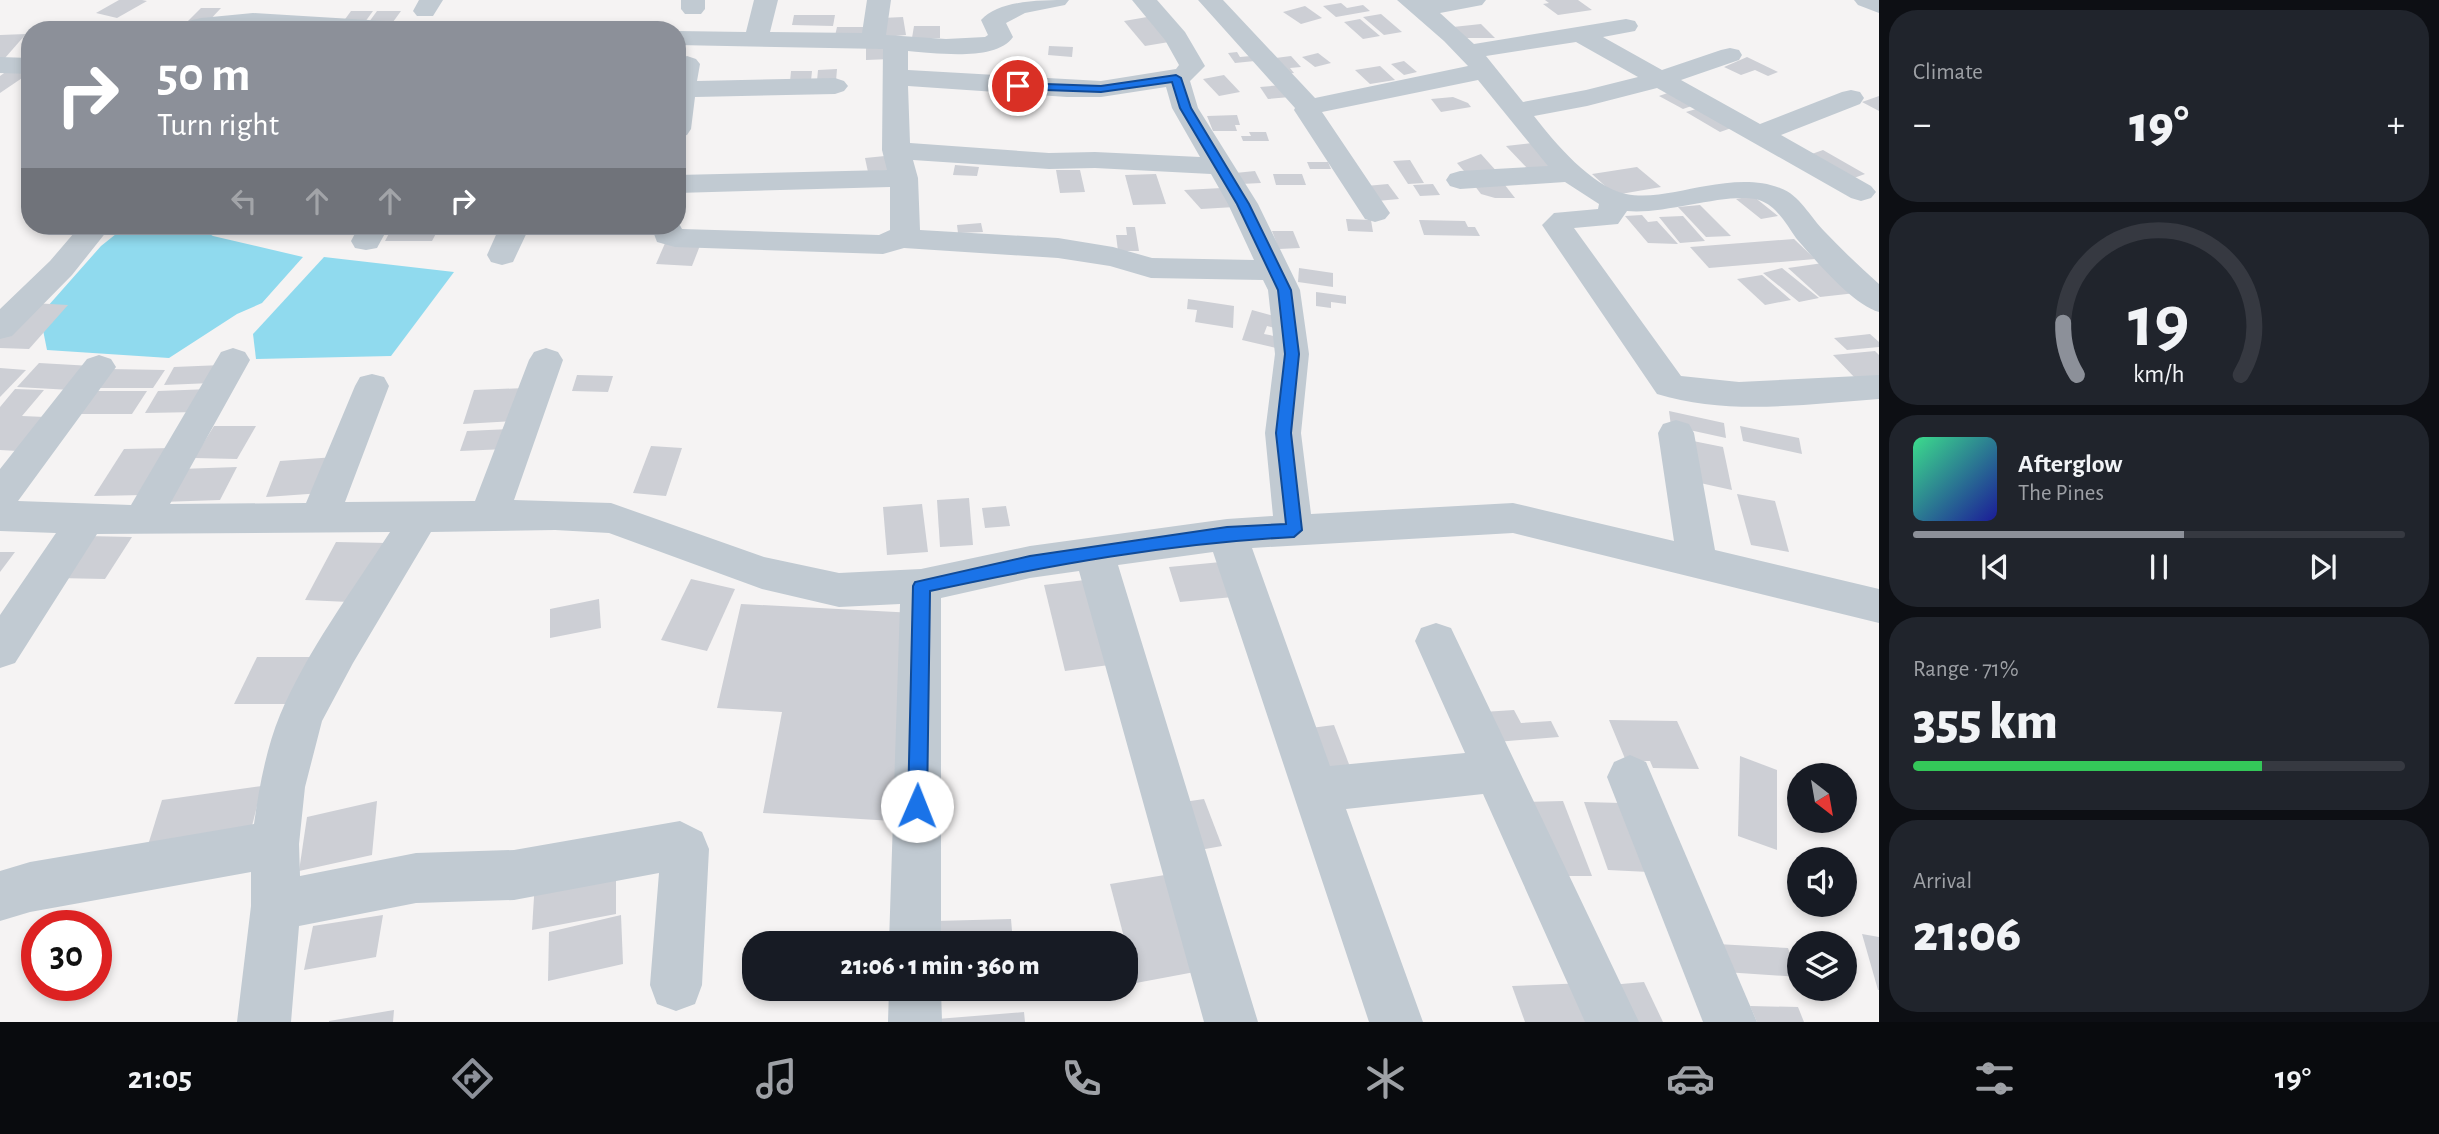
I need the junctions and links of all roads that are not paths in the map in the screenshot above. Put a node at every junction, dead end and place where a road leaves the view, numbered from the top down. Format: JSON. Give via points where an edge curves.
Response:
{"nodes":[{"id":1,"x":766,"y":0,"type":"edge"},
{"id":2,"x":879,"y":0,"type":"edge"},
{"id":3,"x":1056,"y":0,"type":"edge"},
{"id":4,"x":1144,"y":0,"type":"edge"},
{"id":5,"x":1210,"y":0,"type":"edge"},
{"id":6,"x":1474,"y":0,"type":"edge"},
{"id":7,"x":1866,"y":0,"type":"edge"},
{"id":8,"x":1414,"y":4,"type":"edge"},
{"id":9,"x":1879,"y":6,"type":"edge"},
{"id":10,"x":998,"y":7,"type":"edge"},
{"id":11,"x":1626,"y":26,"type":"dead end"},
{"id":12,"x":1580,"y":34,"type":"junction"},
{"id":13,"x":686,"y":38,"type":"edge"},
{"id":14,"x":756,"y":38,"type":"junction"},
{"id":15,"x":884,"y":42,"type":"junction"},
{"id":16,"x":1730,"y":55,"type":"dead end"},
{"id":17,"x":1476,"y":62,"type":"junction"},
{"id":18,"x":0,"y":65,"type":"edge"},
{"id":19,"x":21,"y":66,"type":"edge"},
{"id":20,"x":896,"y":77,"type":"junction"},
{"id":21,"x":1176,"y":78,"type":"junction"},
{"id":22,"x":1660,"y":79,"type":"junction"},
{"id":23,"x":835,"y":86,"type":"dead end"},
{"id":24,"x":686,"y":89,"type":"edge"},
{"id":25,"x":1851,"y":98,"type":"dead end"},
{"id":26,"x":1309,"y":107,"type":"junction"},
{"id":27,"x":1516,"y":111,"type":"junction"},
{"id":28,"x":1760,"y":134,"type":"junction"},
{"id":29,"x":897,"y":150,"type":"junction"},
{"id":30,"x":1219,"y":166,"type":"junction"},
{"id":31,"x":1571,"y":173,"type":"junction"},
{"id":32,"x":904,"y":178,"type":"junction"},
{"id":33,"x":1460,"y":180,"type":"dead end"},
{"id":34,"x":686,"y":188,"type":"edge"},
{"id":35,"x":1873,"y":189,"type":"edge"},
{"id":36,"x":1614,"y":201,"type":"junction"},
{"id":37,"x":1810,"y":203,"type":"junction"},
{"id":38,"x":748,"y":213,"type":"junction"},
{"id":39,"x":1375,"y":213,"type":"dead end"},
{"id":40,"x":88,"y":235,"type":"edge"},
{"id":41,"x":511,"y":235,"type":"edge"},
{"id":42,"x":668,"y":235,"type":"edge"},
{"id":43,"x":900,"y":238,"type":"junction"},
{"id":44,"x":502,"y":255,"type":"dead end"},
{"id":45,"x":1273,"y":270,"type":"junction"},
{"id":46,"x":1875,"y":292,"type":"edge"},
{"id":47,"x":0,"y":328,"type":"edge"},
{"id":48,"x":233,"y":360,"type":"dead end"},
{"id":49,"x":546,"y":360,"type":"dead end"},
{"id":50,"x":99,"y":367,"type":"dead end"},
{"id":51,"x":372,"y":386,"type":"dead end"},
{"id":52,"x":1879,"y":387,"type":"edge"},
{"id":53,"x":1676,"y":433,"type":"dead end"},
{"id":54,"x":0,"y":497,"type":"edge"},
{"id":55,"x":0,"y":516,"type":"edge"},
{"id":56,"x":489,"y":516,"type":"junction"},
{"id":57,"x":420,"y":517,"type":"junction"},
{"id":58,"x":87,"y":518,"type":"junction"},
{"id":59,"x":319,"y":519,"type":"junction"},
{"id":60,"x":142,"y":520,"type":"junction"},
{"id":61,"x":1294,"y":530,"type":"junction"},
{"id":62,"x":1227,"y":534,"type":"junction"},
{"id":63,"x":1094,"y":553,"type":"junction"},
{"id":64,"x":1697,"y":562,"type":"junction"},
{"id":65,"x":921,"y":586,"type":"junction"},
{"id":66,"x":1879,"y":606,"type":"edge"},
{"id":67,"x":1436,"y":641,"type":"dead end"},
{"id":68,"x":0,"y":650,"type":"edge"},
{"id":69,"x":1496,"y":771,"type":"junction"},
{"id":70,"x":1630,"y":777,"type":"dead end"},
{"id":71,"x":1315,"y":790,"type":"junction"},
{"id":72,"x":275,"y":844,"type":"junction"},
{"id":73,"x":0,"y":895,"type":"edge"},
{"id":74,"x":276,"y":906,"type":"junction"},
{"id":75,"x":915,"y":931,"type":"edge"},
{"id":76,"x":676,"y":985,"type":"dead end"},
{"id":77,"x":915,"y":1001,"type":"edge"},
{"id":78,"x":264,"y":1022,"type":"edge"},
{"id":79,"x":915,"y":1022,"type":"edge"},
{"id":80,"x":1231,"y":1022,"type":"edge"},
{"id":81,"x":1396,"y":1022,"type":"edge"},
{"id":82,"x":1612,"y":1022,"type":"edge"},
{"id":83,"x":1730,"y":1022,"type":"edge"}],
"edges":[{"from":1,"to":14,"type":"street"},
{"from":2,"to":15,"type":"street"},
{"from":3,"to":10,"type":"street"},
{"from":4,"to":21,"type":"street","via":[[1176,37],[1192,66]]},
{"from":5,"to":26,"type":"street"},
{"from":6,"to":8,"type":"street"},
{"from":7,"to":9,"type":"street"},
{"from":8,"to":17,"type":"street","via":[[1459,41]]},
{"from":10,"to":15,"type":"street","via":[[993,20],[1001,37],[991,44]]},
{"from":11,"to":12,"type":"street"},
{"from":12,"to":17,"type":"street"},
{"from":12,"to":22,"type":"street"},
{"from":13,"to":14,"type":"street"},
{"from":14,"to":15,"type":"street"},
{"from":15,"to":20,"type":"street"},
{"from":16,"to":22,"type":"street"},
{"from":17,"to":26,"type":"street"},
{"from":17,"to":27,"type":"street"},
{"from":18,"to":19,"type":"street"},
{"from":20,"to":21,"type":"street","via":[[1068,89]]},
{"from":20,"to":29,"type":"street"},
{"from":21,"to":30,"type":"street","via":[[1185,108]]},
{"from":22,"to":27,"type":"street"},
{"from":22,"to":28,"type":"street"},
{"from":23,"to":24,"type":"street"},
{"from":25,"to":28,"type":"street"},
{"from":26,"to":39,"type":"street","via":[[1318,130]]},
{"from":27,"to":31,"type":"street"},
{"from":28,"to":35,"type":"street"},
{"from":29,"to":30,"type":"street"},
{"from":29,"to":32,"type":"street"},
{"from":30,"to":45,"type":"street","via":[[1243,204]]},
{"from":31,"to":33,"type":"street"},
{"from":31,"to":36,"type":"street"},
{"from":32,"to":38,"type":"street","via":[[847,178]]},
{"from":32,"to":43,"type":"street","via":[[905,230]]},
{"from":34,"to":38,"type":"street"},
{"from":35,"to":37,"type":"street"},
{"from":36,"to":37,"type":"street","via":[[1647,203],[1746,191]]},
{"from":36,"to":52,"type":"street","via":[[1607,218],[1565,219],[1557,225],[1669,385],[1688,392],[1723,394]]},
{"from":37,"to":46,"type":"street","via":[[1811,236]]},
{"from":38,"to":42,"type":"street","via":[[675,239]]},
{"from":38,"to":43,"type":"street","via":[[883,245]]},
{"from":40,"to":47,"type":"street"},
{"from":41,"to":44,"type":"street"},
{"from":43,"to":45,"type":"street","via":[[1058,248],[1151,268]]},
{"from":45,"to":61,"type":"street","via":[[1284,290],[1292,354],[1283,433]]},
{"from":48,"to":60,"type":"street"},
{"from":49,"to":56,"type":"street"},
{"from":50,"to":54,"type":"street"},
{"from":51,"to":59,"type":"street"},
{"from":53,"to":64,"type":"street"},
{"from":55,"to":58,"type":"street"},
{"from":56,"to":57,"type":"street"},
{"from":56,"to":65,"type":"street","via":[[611,518],[762,573],[839,590]]},
{"from":57,"to":59,"type":"street"},
{"from":57,"to":72,"type":"street","via":[[301,718],[282,787]]},
{"from":58,"to":60,"type":"street"},
{"from":58,"to":68,"type":"street"},
{"from":59,"to":60,"type":"street"},
{"from":61,"to":62,"type":"street"},
{"from":61,"to":64,"type":"street","via":[[1513,518]]},
{"from":62,"to":63,"type":"street"},
{"from":62,"to":71,"type":"street"},
{"from":63,"to":65,"type":"street"},
{"from":63,"to":80,"type":"street"},
{"from":64,"to":66,"type":"street"},
{"from":65,"to":75,"type":"street"},
{"from":67,"to":69,"type":"street"},
{"from":69,"to":71,"type":"street"},
{"from":69,"to":82,"type":"street"},
{"from":70,"to":83,"type":"street"},
{"from":71,"to":81,"type":"street"},
{"from":72,"to":73,"type":"street"},
{"from":72,"to":74,"type":"street"},
{"from":74,"to":76,"type":"street","via":[[416,878],[514,874],[680,845],[685,849]]},
{"from":74,"to":78,"type":"street"},
{"from":77,"to":79,"type":"street"}]}
